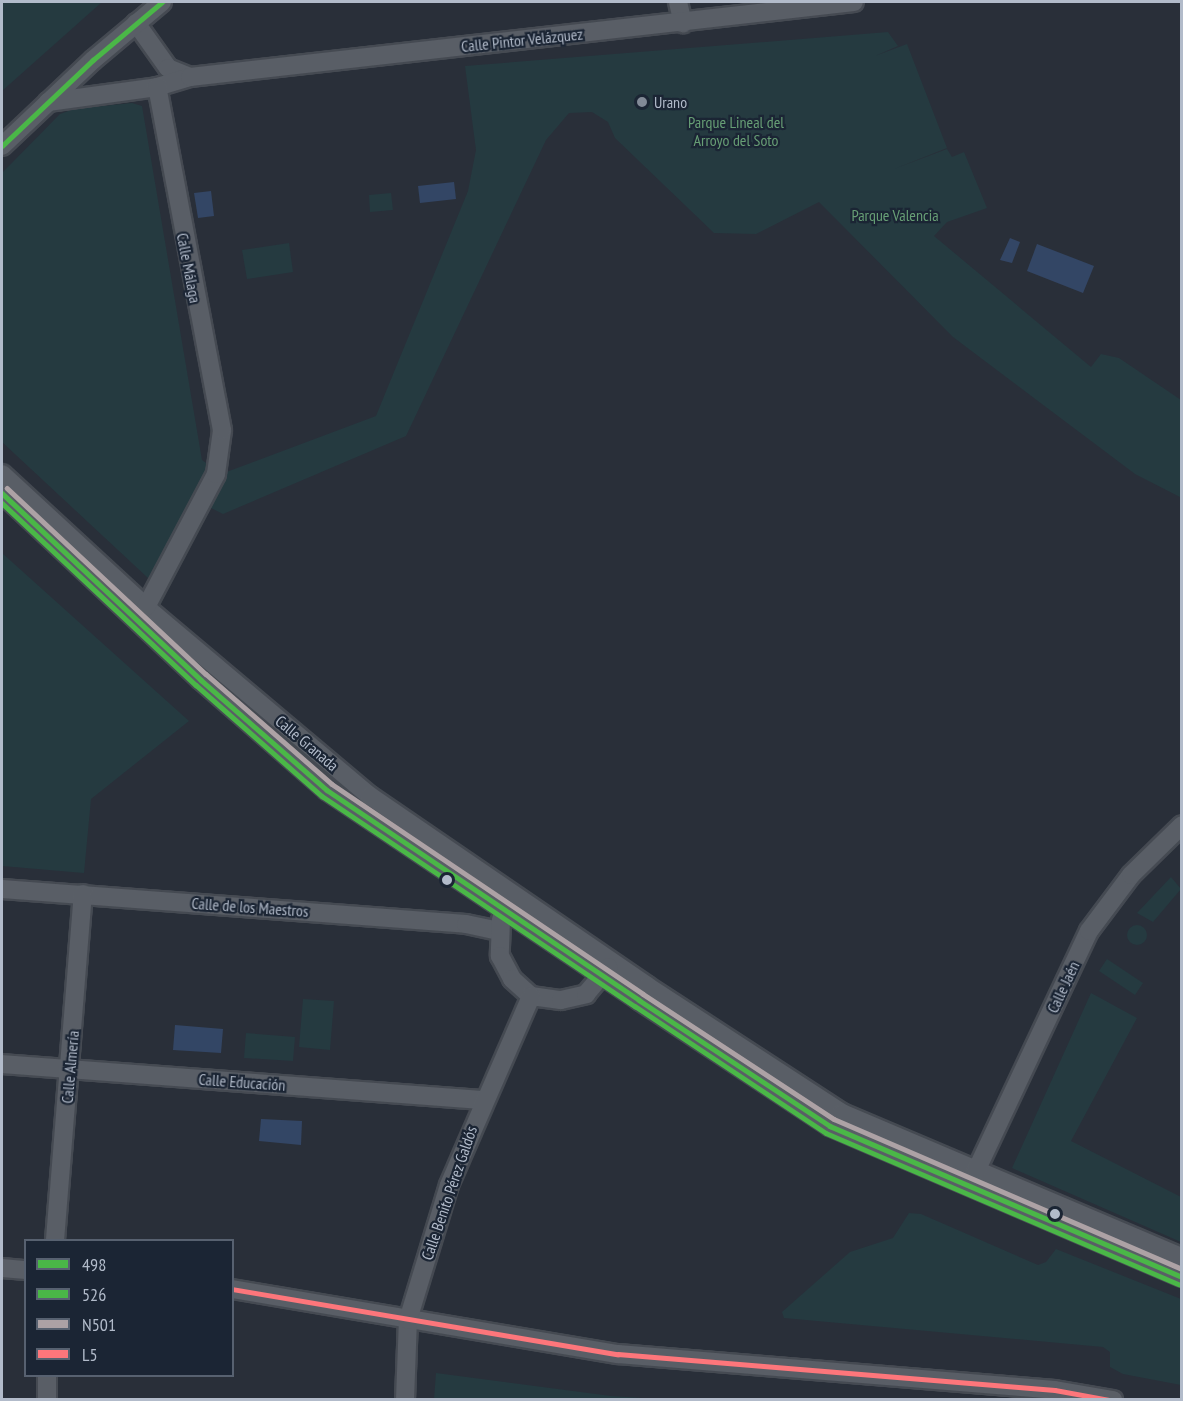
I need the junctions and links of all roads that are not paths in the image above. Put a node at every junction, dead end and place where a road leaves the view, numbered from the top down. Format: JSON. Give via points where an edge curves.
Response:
{"nodes":[{"id":1,"x":162,"y":2,"type":"edge"},
{"id":2,"x":678,"y":2,"type":"edge"},
{"id":3,"x":854,"y":2,"type":"edge"},
{"id":4,"x":136,"y":23,"type":"junction"},
{"id":5,"x":682,"y":23,"type":"junction"},
{"id":6,"x":190,"y":77,"type":"junction"},
{"id":7,"x":157,"y":87,"type":"junction"},
{"id":8,"x":48,"y":102,"type":"junction"},
{"id":9,"x":2,"y":146,"type":"edge"},
{"id":10,"x":2,"y":474,"type":"edge"},
{"id":11,"x":2,"y":493,"type":"edge"},
{"id":12,"x":146,"y":607,"type":"junction"},
{"id":13,"x":1182,"y":825,"type":"edge"},
{"id":14,"x":2,"y":889,"type":"edge"},
{"id":15,"x":83,"y":894,"type":"junction"},
{"id":16,"x":503,"y":909,"type":"junction"},
{"id":17,"x":498,"y":931,"type":"junction"},
{"id":18,"x":607,"y":969,"type":"junction"},
{"id":19,"x":531,"y":996,"type":"junction"},
{"id":20,"x":2,"y":1064,"type":"edge"},
{"id":21,"x":70,"y":1069,"type":"junction"},
{"id":22,"x":483,"y":1100,"type":"junction"},
{"id":23,"x":976,"y":1171,"type":"junction"},
{"id":24,"x":55,"y":1239,"type":"edge"},
{"id":25,"x":1182,"y":1257,"type":"edge"},
{"id":26,"x":2,"y":1268,"type":"edge"},
{"id":27,"x":24,"y":1270,"type":"edge"},
{"id":28,"x":1182,"y":1277,"type":"edge"},
{"id":29,"x":234,"y":1289,"type":"edge"},
{"id":30,"x":408,"y":1320,"type":"junction"},
{"id":31,"x":48,"y":1377,"type":"edge"},
{"id":32,"x":47,"y":1400,"type":"edge"},
{"id":33,"x":405,"y":1400,"type":"edge"},
{"id":34,"x":1113,"y":1400,"type":"edge"}],
"edges":[{"from":1,"to":4,"type":"street"},
{"from":2,"to":5,"type":"street"},
{"from":3,"to":5,"type":"street","name":"Calle Pintor Velázquez"},
{"from":4,"to":6,"type":"street","via":[[168,68]]},
{"from":4,"to":8,"type":"street"},
{"from":5,"to":6,"type":"street","name":"Calle Pintor Velázquez"},
{"from":6,"to":7,"type":"street","name":"Calle Pintor Velázquez"},
{"from":7,"to":8,"type":"street","name":"Calle Pintor Velázquez"},
{"from":7,"to":12,"type":"street","name":"Calle Málaga","via":[[222,430],[216,474]]},
{"from":8,"to":9,"type":"street"},
{"from":10,"to":12,"type":"street","name":"Calle Granada"},
{"from":11,"to":16,"type":"street","name":"Calle Granada","via":[[193,674],[327,790]]},
{"from":12,"to":18,"type":"street","name":"Calle Granada","via":[[370,796]]},
{"from":13,"to":23,"type":"street","name":"Calle Jaén","via":[[1131,874],[1089,931]]},
{"from":14,"to":15,"type":"street","name":"Calle de los Maestros"},
{"from":15,"to":17,"type":"street","name":"Calle de los Maestros","via":[[466,924]]},
{"from":15,"to":21,"type":"street","name":"Calle Almería"},
{"from":16,"to":17,"type":"street"},
{"from":16,"to":18,"type":"street","name":"Calle Granada"},
{"from":17,"to":19,"type":"street","via":[[504,964],[512,979]]},
{"from":18,"to":19,"type":"street","via":[[586,994],[561,1000]]},
{"from":18,"to":23,"type":"street","name":"Calle Granada","via":[[842,1113]]},
{"from":18,"to":28,"type":"street","name":"Calle Granada","via":[[830,1126]]},
{"from":19,"to":22,"type":"street","name":"Calle Benito Pérez Galdós"},
{"from":20,"to":21,"type":"street","name":"Calle Educación"},
{"from":21,"to":22,"type":"street","name":"Calle Educación"},
{"from":21,"to":24,"type":"street","name":"Calle Almería"},
{"from":22,"to":30,"type":"street","name":"Calle Benito Pérez Galdós","via":[[449,1185]]},
{"from":23,"to":25,"type":"street","name":"Calle Granada"},
{"from":26,"to":27,"type":"street"},
{"from":29,"to":30,"type":"street"},
{"from":30,"to":33,"type":"street","name":"Calle Benito Pérez Galdós"},
{"from":30,"to":34,"type":"street","via":[[618,1354],[1055,1390]]},
{"from":31,"to":32,"type":"street"}]}
